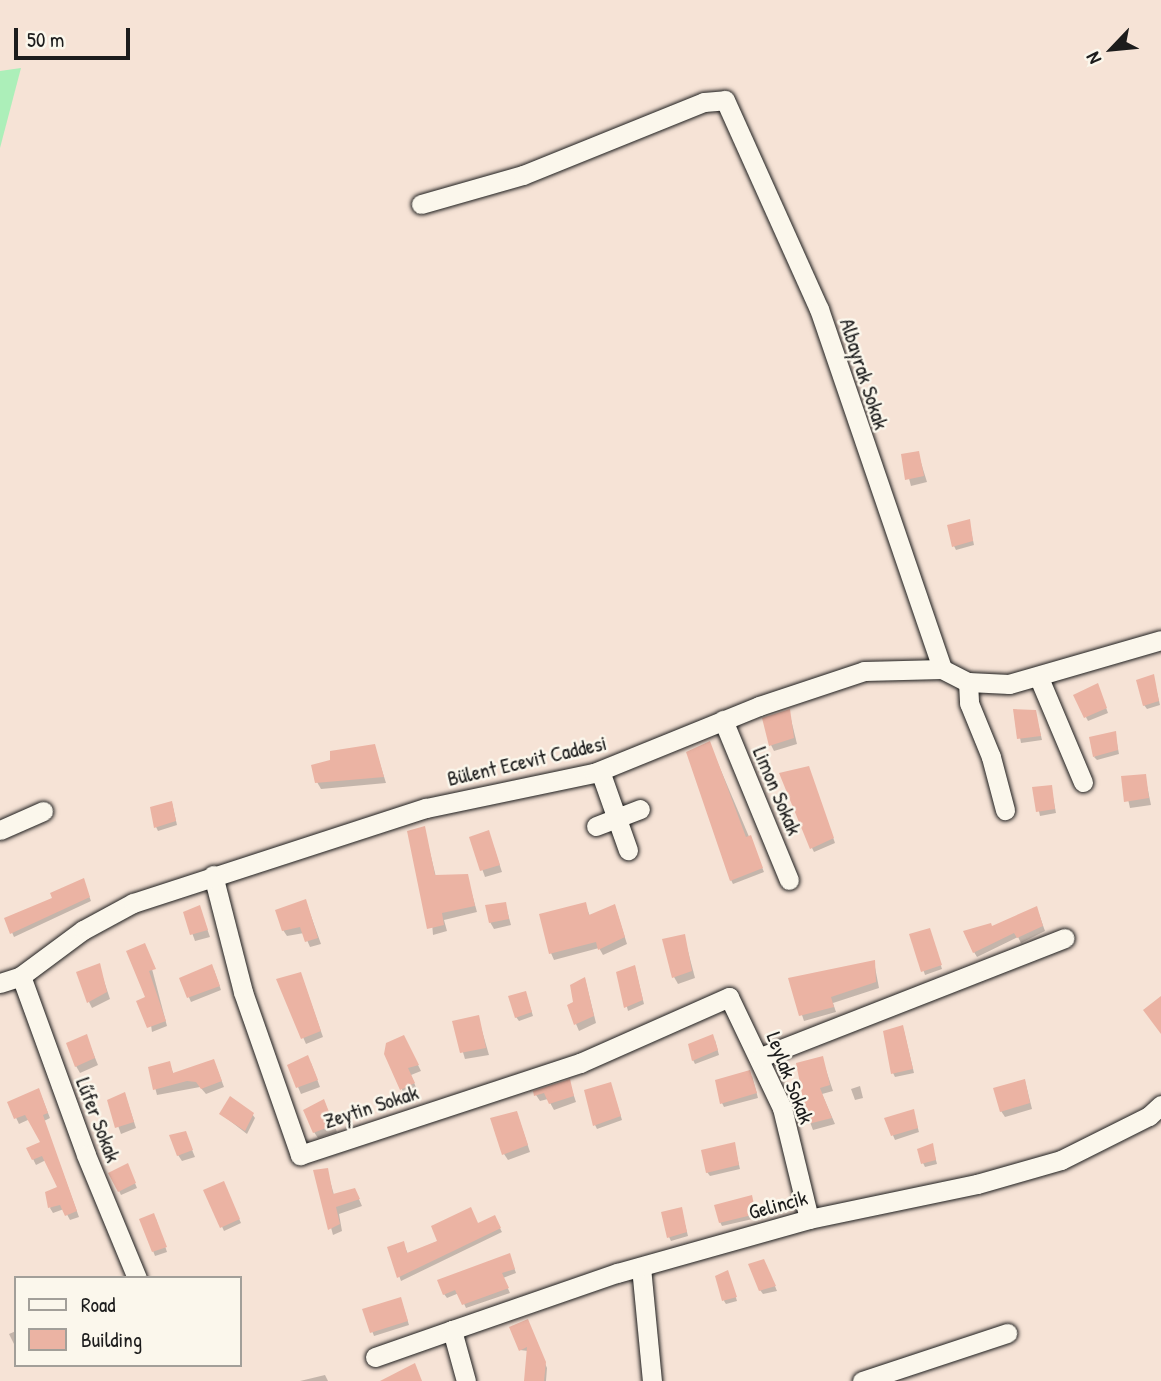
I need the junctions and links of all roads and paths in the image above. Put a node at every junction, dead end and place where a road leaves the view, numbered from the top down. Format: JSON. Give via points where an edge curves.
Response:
{"nodes":[{"id":1,"x":421,"y":204,"type":"dead end"},
{"id":2,"x":1161,"y":640,"type":"edge"},
{"id":3,"x":942,"y":669,"type":"junction"},
{"id":4,"x":1039,"y":678,"type":"junction"},
{"id":5,"x":968,"y":682,"type":"junction"},
{"id":6,"x":723,"y":720,"type":"junction"},
{"id":7,"x":600,"y":771,"type":"junction"},
{"id":8,"x":1083,"y":782,"type":"dead end"},
{"id":9,"x":639,"y":809,"type":"dead end"},
{"id":10,"x":1005,"y":810,"type":"dead end"},
{"id":11,"x":43,"y":811,"type":"dead end"},
{"id":12,"x":616,"y":817,"type":"junction"},
{"id":13,"x":596,"y":825,"type":"dead end"},
{"id":14,"x":0,"y":830,"type":"edge"},
{"id":15,"x":628,"y":850,"type":"dead end"},
{"id":16,"x":213,"y":875,"type":"junction"},
{"id":17,"x":789,"y":880,"type":"dead end"},
{"id":18,"x":1065,"y":938,"type":"dead end"},
{"id":19,"x":21,"y":975,"type":"junction"},
{"id":20,"x":0,"y":983,"type":"edge"},
{"id":21,"x":729,"y":997,"type":"joint"},
{"id":22,"x":761,"y":1057,"type":"junction"},
{"id":23,"x":1161,"y":1105,"type":"edge"},
{"id":24,"x":809,"y":1219,"type":"junction"},
{"id":25,"x":641,"y":1267,"type":"junction"},
{"id":26,"x":136,"y":1276,"type":"edge"},
{"id":27,"x":452,"y":1330,"type":"junction"},
{"id":28,"x":1007,"y":1333,"type":"dead end"},
{"id":29,"x":375,"y":1357,"type":"dead end"},
{"id":30,"x":466,"y":1381,"type":"edge"},
{"id":31,"x":652,"y":1381,"type":"edge"},
{"id":32,"x":862,"y":1381,"type":"edge"}],
"edges":[{"from":1,"to":3,"type":"street","name":"Albayrak Sokak","via":[[516,173],[523,175],[704,103],[725,100],[819,309]]},
{"from":2,"to":4,"type":"street","name":"Bülent Ecevit Caddesi"},
{"from":3,"to":5,"type":"street","name":"Bülent Ecevit Caddesi"},
{"from":3,"to":6,"type":"street","name":"Bülent Ecevit Caddesi","via":[[864,671]]},
{"from":4,"to":5,"type":"street","name":"Bülent Ecevit Caddesi","via":[[1009,684]]},
{"from":4,"to":8,"type":"street"},
{"from":5,"to":10,"type":"street","via":[[969,703],[991,757]]},
{"from":6,"to":7,"type":"street","name":"Bülent Ecevit Caddesi"},
{"from":6,"to":17,"type":"street","name":"Limon Sokak"},
{"from":7,"to":12,"type":"street"},
{"from":7,"to":16,"type":"street","name":"Bülent Ecevit Caddesi","via":[[426,808]]},
{"from":9,"to":12,"type":"street"},
{"from":11,"to":14,"type":"street"},
{"from":12,"to":13,"type":"street"},
{"from":12,"to":15,"type":"street"},
{"from":16,"to":19,"type":"street","name":"Bülent Ecevit Caddesi","via":[[134,903],[83,930]]},
{"from":16,"to":21,"type":"street","name":"Zeytin Sokak","via":[[243,992],[300,1155],[580,1063]]},
{"from":18,"to":22,"type":"street"},
{"from":19,"to":20,"type":"street","name":"Bülent Ecevit Caddesi"},
{"from":19,"to":26,"type":"street","name":"Lűfer Sokak","via":[[86,1155]]},
{"from":21,"to":22,"type":"street","name":"Leylak Sokak"},
{"from":22,"to":24,"type":"street","name":"Leylak Sokak","via":[[782,1108]]},
{"from":23,"to":24,"type":"street","name":"Gelincik","via":[[1149,1116],[1061,1160],[976,1184]]},
{"from":24,"to":25,"type":"street","name":"Gelincik"},
{"from":25,"to":27,"type":"street","name":"Gelincik"},
{"from":25,"to":31,"type":"street"},
{"from":27,"to":29,"type":"street","name":"Gelincik"},
{"from":27,"to":30,"type":"street"},
{"from":28,"to":32,"type":"street"}]}
